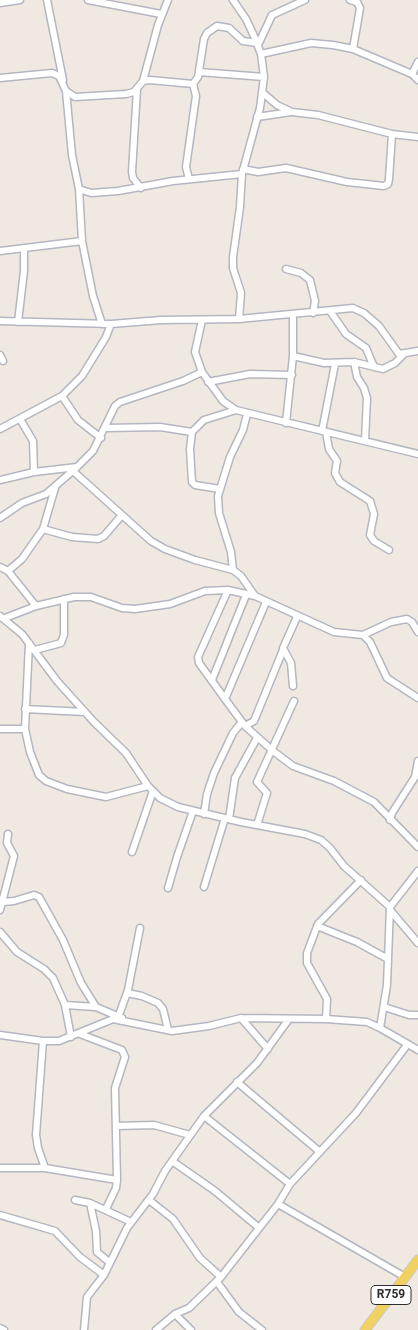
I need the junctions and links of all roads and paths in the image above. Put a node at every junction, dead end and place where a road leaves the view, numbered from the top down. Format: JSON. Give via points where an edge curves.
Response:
{"nodes":[{"id":1,"x":20,"y":0,"type":"edge"},
{"id":2,"x":47,"y":0,"type":"edge"},
{"id":3,"x":88,"y":0,"type":"edge"},
{"id":4,"x":168,"y":0,"type":"edge"},
{"id":5,"x":233,"y":0,"type":"edge"},
{"id":6,"x":304,"y":0,"type":"edge"},
{"id":7,"x":350,"y":0,"type":"edge"},
{"id":8,"x":0,"y":3,"type":"edge"},
{"id":9,"x":161,"y":14,"type":"junction"},
{"id":10,"x":257,"y":44,"type":"junction"},
{"id":11,"x":353,"y":49,"type":"junction"},
{"id":12,"x":261,"y":54,"type":"junction"},
{"id":13,"x":418,"y":62,"type":"edge"},
{"id":14,"x":199,"y":72,"type":"junction"},
{"id":15,"x":412,"y":74,"type":"junction"},
{"id":16,"x":264,"y":77,"type":"junction"},
{"id":17,"x":0,"y":78,"type":"edge"},
{"id":18,"x":418,"y":80,"type":"edge"},
{"id":19,"x":63,"y":81,"type":"junction"},
{"id":20,"x":143,"y":81,"type":"junction"},
{"id":21,"x":193,"y":84,"type":"junction"},
{"id":22,"x":137,"y":89,"type":"junction"},
{"id":23,"x":66,"y":91,"type":"junction"},
{"id":24,"x":263,"y":93,"type":"junction"},
{"id":25,"x":292,"y":112,"type":"junction"},
{"id":26,"x":258,"y":117,"type":"junction"},
{"id":27,"x":392,"y":134,"type":"junction"},
{"id":28,"x":418,"y":137,"type":"edge"},
{"id":29,"x":242,"y":172,"type":"junction"},
{"id":30,"x":189,"y":179,"type":"junction"},
{"id":31,"x":141,"y":188,"type":"junction"},
{"id":32,"x":79,"y":189,"type":"junction"},
{"id":33,"x":91,"y":193,"type":"junction"},
{"id":34,"x":80,"y":198,"type":"junction"},
{"id":35,"x":82,"y":242,"type":"junction"},
{"id":36,"x":24,"y":248,"type":"junction"},
{"id":37,"x":0,"y":251,"type":"edge"},
{"id":38,"x":286,"y":269,"type":"dead end"},
{"id":39,"x":315,"y":301,"type":"junction"},
{"id":40,"x":327,"y":311,"type":"junction"},
{"id":41,"x":313,"y":312,"type":"junction"},
{"id":42,"x":293,"y":314,"type":"junction"},
{"id":43,"x":239,"y":319,"type":"junction"},
{"id":44,"x":202,"y":320,"type":"junction"},
{"id":45,"x":0,"y":321,"type":"edge"},
{"id":46,"x":18,"y":322,"type":"junction"},
{"id":47,"x":102,"y":324,"type":"junction"},
{"id":48,"x":111,"y":324,"type":"junction"},
{"id":49,"x":418,"y":351,"type":"edge"},
{"id":50,"x":403,"y":355,"type":"junction"},
{"id":51,"x":293,"y":356,"type":"junction"},
{"id":52,"x":354,"y":362,"type":"junction"},
{"id":53,"x":335,"y":364,"type":"junction"},
{"id":54,"x":374,"y":368,"type":"junction"},
{"id":55,"x":202,"y":372,"type":"junction"},
{"id":56,"x":292,"y":375,"type":"junction"},
{"id":57,"x":208,"y":382,"type":"junction"},
{"id":58,"x":62,"y":396,"type":"junction"},
{"id":59,"x":236,"y":410,"type":"junction"},
{"id":60,"x":247,"y":414,"type":"junction"},
{"id":61,"x":20,"y":419,"type":"junction"},
{"id":62,"x":286,"y":423,"type":"junction"},
{"id":63,"x":106,"y":428,"type":"junction"},
{"id":64,"x":0,"y":430,"type":"edge"},
{"id":65,"x":192,"y":432,"type":"junction"},
{"id":66,"x":324,"y":432,"type":"junction"},
{"id":67,"x":101,"y":438,"type":"junction"},
{"id":68,"x":365,"y":441,"type":"junction"},
{"id":69,"x":418,"y":454,"type":"edge"},
{"id":70,"x":75,"y":469,"type":"junction"},
{"id":71,"x":34,"y":472,"type":"junction"},
{"id":72,"x":0,"y":480,"type":"edge"},
{"id":73,"x":54,"y":488,"type":"junction"},
{"id":74,"x":220,"y":489,"type":"junction"},
{"id":75,"x":122,"y":514,"type":"junction"},
{"id":76,"x":0,"y":518,"type":"edge"},
{"id":77,"x":44,"y":529,"type":"junction"},
{"id":78,"x":390,"y":550,"type":"dead end"},
{"id":79,"x":0,"y":567,"type":"edge"},
{"id":80,"x":233,"y":570,"type":"junction"},
{"id":81,"x":8,"y":571,"type":"junction"},
{"id":82,"x":228,"y":590,"type":"junction"},
{"id":83,"x":246,"y":595,"type":"junction"},
{"id":84,"x":255,"y":596,"type":"junction"},
{"id":85,"x":64,"y":599,"type":"junction"},
{"id":86,"x":266,"y":602,"type":"junction"},
{"id":87,"x":36,"y":606,"type":"junction"},
{"id":88,"x":2,"y":617,"type":"edge"},
{"id":89,"x":297,"y":617,"type":"junction"},
{"id":90,"x":418,"y":632,"type":"edge"},
{"id":91,"x":363,"y":634,"type":"junction"},
{"id":92,"x":29,"y":643,"type":"junction"},
{"id":93,"x":35,"y":650,"type":"junction"},
{"id":94,"x":283,"y":650,"type":"junction"},
{"id":95,"x":212,"y":680,"type":"junction"},
{"id":96,"x":293,"y":686,"type":"dead end"},
{"id":97,"x":417,"y":696,"type":"edge"},
{"id":98,"x":225,"y":699,"type":"junction"},
{"id":99,"x":294,"y":701,"type":"dead end"},
{"id":100,"x":25,"y":709,"type":"junction"},
{"id":101,"x":86,"y":712,"type":"junction"},
{"id":102,"x":244,"y":724,"type":"junction"},
{"id":103,"x":0,"y":729,"type":"edge"},
{"id":104,"x":25,"y":729,"type":"junction"},
{"id":105,"x":257,"y":738,"type":"junction"},
{"id":106,"x":273,"y":751,"type":"junction"},
{"id":107,"x":418,"y":761,"type":"edge"},
{"id":108,"x":417,"y":777,"type":"edge"},
{"id":109,"x":150,"y":789,"type":"junction"},
{"id":110,"x":193,"y":811,"type":"junction"},
{"id":111,"x":204,"y":814,"type":"junction"},
{"id":112,"x":227,"y":818,"type":"junction"},
{"id":113,"x":390,"y":820,"type":"junction"},
{"id":114,"x":258,"y":825,"type":"junction"},
{"id":115,"x":8,"y":834,"type":"dead end"},
{"id":116,"x":418,"y":847,"type":"edge"},
{"id":117,"x":132,"y":852,"type":"dead end"},
{"id":118,"x":418,"y":871,"type":"edge"},
{"id":119,"x":361,"y":880,"type":"junction"},
{"id":120,"x":204,"y":887,"type":"dead end"},
{"id":121,"x":168,"y":888,"type":"dead end"},
{"id":122,"x":3,"y":902,"type":"junction"},
{"id":123,"x":390,"y":909,"type":"junction"},
{"id":124,"x":0,"y":910,"type":"edge"},
{"id":125,"x":317,"y":926,"type":"junction"},
{"id":126,"x":140,"y":928,"type":"dead end"},
{"id":127,"x":0,"y":932,"type":"edge"},
{"id":128,"x":418,"y":943,"type":"edge"},
{"id":129,"x":388,"y":959,"type":"junction"},
{"id":130,"x":127,"y":993,"type":"junction"},
{"id":131,"x":64,"y":1005,"type":"junction"},
{"id":132,"x":96,"y":1007,"type":"junction"},
{"id":133,"x":384,"y":1007,"type":"junction"},
{"id":134,"x":119,"y":1015,"type":"junction"},
{"id":135,"x":418,"y":1015,"type":"edge"},
{"id":136,"x":241,"y":1018,"type":"junction"},
{"id":137,"x":289,"y":1019,"type":"junction"},
{"id":138,"x":326,"y":1019,"type":"junction"},
{"id":139,"x":125,"y":1020,"type":"junction"},
{"id":140,"x":380,"y":1028,"type":"junction"},
{"id":141,"x":168,"y":1030,"type":"junction"},
{"id":142,"x":80,"y":1034,"type":"junction"},
{"id":143,"x":0,"y":1035,"type":"edge"},
{"id":144,"x":71,"y":1037,"type":"junction"},
{"id":145,"x":43,"y":1041,"type":"junction"},
{"id":146,"x":407,"y":1045,"type":"junction"},
{"id":147,"x":268,"y":1049,"type":"junction"},
{"id":148,"x":418,"y":1050,"type":"edge"},
{"id":149,"x":237,"y":1082,"type":"junction"},
{"id":150,"x":204,"y":1116,"type":"junction"},
{"id":151,"x":116,"y":1126,"type":"junction"},
{"id":152,"x":190,"y":1135,"type":"junction"},
{"id":153,"x":320,"y":1152,"type":"junction"},
{"id":154,"x":172,"y":1161,"type":"junction"},
{"id":155,"x":0,"y":1168,"type":"edge"},
{"id":156,"x":45,"y":1168,"type":"junction"},
{"id":157,"x":117,"y":1180,"type":"junction"},
{"id":158,"x":290,"y":1184,"type":"junction"},
{"id":159,"x":75,"y":1200,"type":"dead end"},
{"id":160,"x":149,"y":1200,"type":"junction"},
{"id":161,"x":90,"y":1203,"type":"junction"},
{"id":162,"x":278,"y":1204,"type":"junction"},
{"id":163,"x":106,"y":1209,"type":"junction"},
{"id":164,"x":0,"y":1215,"type":"edge"},
{"id":165,"x":131,"y":1222,"type":"junction"},
{"id":166,"x":258,"y":1227,"type":"junction"},
{"id":167,"x":109,"y":1262,"type":"junction"},
{"id":168,"x":417,"y":1264,"type":"edge"},
{"id":169,"x":104,"y":1275,"type":"junction"},
{"id":170,"x":404,"y":1277,"type":"junction"},
{"id":171,"x":219,"y":1279,"type":"junction"},
{"id":172,"x":175,"y":1314,"type":"junction"},
{"id":173,"x":0,"y":1328,"type":"edge"},
{"id":174,"x":4,"y":1330,"type":"edge"},
{"id":175,"x":84,"y":1330,"type":"edge"},
{"id":176,"x":156,"y":1330,"type":"edge"},
{"id":177,"x":191,"y":1330,"type":"edge"},
{"id":178,"x":262,"y":1330,"type":"edge"},
{"id":179,"x":365,"y":1330,"type":"edge"}],
"edges":[{"from":1,"to":8,"type":"street"},
{"from":2,"to":19,"type":"street"},
{"from":3,"to":9,"type":"street"},
{"from":4,"to":9,"type":"street"},
{"from":5,"to":10,"type":"street"},
{"from":6,"to":10,"type":"street","via":[[272,16]]},
{"from":7,"to":11,"type":"street","via":[[357,2],[360,8]]},
{"from":9,"to":20,"type":"street"},
{"from":10,"to":12,"type":"street"},
{"from":10,"to":14,"type":"street","via":[[238,39],[225,26],[212,28],[204,39]]},
{"from":11,"to":12,"type":"street","via":[[311,43]]},
{"from":11,"to":15,"type":"street"},
{"from":12,"to":16,"type":"street"},
{"from":13,"to":15,"type":"street"},
{"from":14,"to":16,"type":"street"},
{"from":14,"to":21,"type":"street"},
{"from":15,"to":18,"type":"street"},
{"from":16,"to":24,"type":"street"},
{"from":17,"to":19,"type":"street","via":[[52,73]]},
{"from":19,"to":23,"type":"street"},
{"from":20,"to":21,"type":"street"},
{"from":20,"to":22,"type":"street"},
{"from":21,"to":30,"type":"street","via":[[196,96],[186,167]]},
{"from":22,"to":23,"type":"street","via":[[126,94],[80,98]]},
{"from":22,"to":31,"type":"street","via":[[132,172]]},
{"from":23,"to":32,"type":"street"},
{"from":24,"to":25,"type":"street"},
{"from":24,"to":26,"type":"street"},
{"from":25,"to":26,"type":"street"},
{"from":25,"to":27,"type":"street","via":[[318,115]]},
{"from":26,"to":29,"type":"street"},
{"from":27,"to":28,"type":"street"},
{"from":27,"to":29,"type":"street","via":[[389,182],[384,186],[347,182],[286,168]]},
{"from":29,"to":30,"type":"street"},
{"from":29,"to":43,"type":"street","via":[[233,257],[241,293]]},
{"from":30,"to":31,"type":"street"},
{"from":31,"to":33,"type":"street"},
{"from":32,"to":33,"type":"street"},
{"from":32,"to":34,"type":"street"},
{"from":33,"to":34,"type":"street"},
{"from":34,"to":35,"type":"street"},
{"from":35,"to":36,"type":"street"},
{"from":35,"to":47,"type":"street"},
{"from":36,"to":37,"type":"street"},
{"from":36,"to":46,"type":"street"},
{"from":38,"to":39,"type":"street","via":[[301,273],[310,280]]},
{"from":39,"to":40,"type":"street"},
{"from":39,"to":41,"type":"street"},
{"from":40,"to":41,"type":"street"},
{"from":40,"to":50,"type":"street","via":[[359,310],[387,335],[396,352]]},
{"from":40,"to":54,"type":"street","via":[[346,334],[366,348]]},
{"from":41,"to":42,"type":"street"},
{"from":42,"to":43,"type":"street"},
{"from":42,"to":51,"type":"street"},
{"from":43,"to":44,"type":"street"},
{"from":44,"to":48,"type":"street"},
{"from":44,"to":55,"type":"street","via":[[195,352]]},
{"from":45,"to":46,"type":"street"},
{"from":46,"to":47,"type":"street"},
{"from":47,"to":48,"type":"street"},
{"from":48,"to":58,"type":"street","via":[[82,376]]},
{"from":49,"to":50,"type":"street"},
{"from":50,"to":54,"type":"street","via":[[388,367]]},
{"from":51,"to":53,"type":"street"},
{"from":51,"to":56,"type":"street"},
{"from":52,"to":53,"type":"street"},
{"from":52,"to":54,"type":"street"},
{"from":52,"to":68,"type":"street","via":[[356,377],[366,392]]},
{"from":53,"to":66,"type":"street"},
{"from":55,"to":57,"type":"street"},
{"from":55,"to":63,"type":"street","via":[[120,402],[115,406]]},
{"from":56,"to":57,"type":"street","via":[[250,374]]},
{"from":56,"to":62,"type":"street"},
{"from":57,"to":59,"type":"street"},
{"from":58,"to":61,"type":"street"},
{"from":58,"to":67,"type":"street","via":[[78,420]]},
{"from":59,"to":60,"type":"street"},
{"from":59,"to":65,"type":"street","via":[[204,420]]},
{"from":60,"to":62,"type":"street"},
{"from":60,"to":74,"type":"street"},
{"from":61,"to":64,"type":"street"},
{"from":61,"to":71,"type":"street","via":[[33,441]]},
{"from":62,"to":66,"type":"street"},
{"from":63,"to":65,"type":"street","via":[[160,427]]},
{"from":63,"to":67,"type":"street"},
{"from":65,"to":74,"type":"street","via":[[192,482],[195,486]]},
{"from":66,"to":68,"type":"street"},
{"from":66,"to":78,"type":"street","via":[[329,450],[337,461],[335,472],[340,482],[370,501],[374,514],[370,535]]},
{"from":67,"to":70,"type":"street","via":[[90,456]]},
{"from":68,"to":69,"type":"street"},
{"from":70,"to":71,"type":"street"},
{"from":70,"to":73,"type":"street"},
{"from":70,"to":75,"type":"street"},
{"from":71,"to":72,"type":"street"},
{"from":73,"to":76,"type":"street"},
{"from":73,"to":77,"type":"street"},
{"from":74,"to":80,"type":"street","via":[[219,513]]},
{"from":75,"to":77,"type":"street","via":[[98,539],[72,537]]},
{"from":75,"to":80,"type":"street","via":[[151,541],[165,549]]},
{"from":77,"to":81,"type":"street","via":[[22,559]]},
{"from":79,"to":81,"type":"street"},
{"from":80,"to":84,"type":"street"},
{"from":81,"to":87,"type":"street"},
{"from":82,"to":83,"type":"street"},
{"from":82,"to":85,"type":"street","via":[[205,591],[170,604],[135,609],[91,597]]},
{"from":82,"to":95,"type":"street","via":[[198,657]]},
{"from":83,"to":84,"type":"street"},
{"from":83,"to":95,"type":"street"},
{"from":84,"to":86,"type":"street"},
{"from":85,"to":87,"type":"street"},
{"from":85,"to":93,"type":"street","via":[[64,635],[60,643]]},
{"from":86,"to":89,"type":"street"},
{"from":86,"to":98,"type":"street"},
{"from":87,"to":88,"type":"street"},
{"from":88,"to":92,"type":"street"},
{"from":89,"to":91,"type":"street","via":[[334,632]]},
{"from":89,"to":94,"type":"street"},
{"from":90,"to":91,"type":"street","via":[[407,619]]},
{"from":91,"to":97,"type":"street","via":[[387,678]]},
{"from":92,"to":93,"type":"street"},
{"from":92,"to":100,"type":"street"},
{"from":93,"to":101,"type":"street","via":[[57,681]]},
{"from":94,"to":96,"type":"street","via":[[291,663]]},
{"from":94,"to":102,"type":"street","via":[[254,721]]},
{"from":95,"to":98,"type":"street"},
{"from":98,"to":102,"type":"street"},
{"from":99,"to":106,"type":"street"},
{"from":100,"to":101,"type":"street"},
{"from":100,"to":104,"type":"street"},
{"from":101,"to":109,"type":"street","via":[[126,753]]},
{"from":102,"to":105,"type":"street"},
{"from":102,"to":111,"type":"street","via":[[233,733],[214,774]]},
{"from":103,"to":104,"type":"street"},
{"from":104,"to":109,"type":"street","via":[[35,768],[46,781],[106,797]]},
{"from":105,"to":106,"type":"street"},
{"from":105,"to":112,"type":"street","via":[[235,778]]},
{"from":106,"to":113,"type":"street","via":[[293,766],[334,781],[366,798]]},
{"from":106,"to":114,"type":"street","via":[[258,782],[267,793]]},
{"from":107,"to":108,"type":"street"},
{"from":108,"to":113,"type":"street"},
{"from":109,"to":110,"type":"street","via":[[178,807]]},
{"from":109,"to":117,"type":"street"},
{"from":110,"to":111,"type":"street"},
{"from":110,"to":121,"type":"street"},
{"from":111,"to":112,"type":"street"},
{"from":112,"to":114,"type":"street"},
{"from":112,"to":120,"type":"street"},
{"from":113,"to":116,"type":"street"},
{"from":114,"to":119,"type":"street","via":[[321,840]]},
{"from":115,"to":122,"type":"street","via":[[7,843],[14,856]]},
{"from":118,"to":123,"type":"street"},
{"from":119,"to":123,"type":"street"},
{"from":119,"to":125,"type":"street"},
{"from":122,"to":124,"type":"street"},
{"from":122,"to":132,"type":"street","via":[[34,894],[39,897]]},
{"from":123,"to":128,"type":"street"},
{"from":123,"to":129,"type":"street"},
{"from":125,"to":129,"type":"street"},
{"from":125,"to":138,"type":"street","via":[[306,959],[327,999]]},
{"from":126,"to":130,"type":"street"},
{"from":127,"to":131,"type":"street","via":[[17,952],[53,978]]},
{"from":129,"to":133,"type":"street"},
{"from":130,"to":134,"type":"street"},
{"from":130,"to":141,"type":"street","via":[[158,1003],[163,1009]]},
{"from":131,"to":132,"type":"street"},
{"from":131,"to":144,"type":"street"},
{"from":132,"to":134,"type":"street"},
{"from":133,"to":135,"type":"street"},
{"from":133,"to":140,"type":"street"},
{"from":134,"to":139,"type":"street"},
{"from":136,"to":137,"type":"street"},
{"from":136,"to":141,"type":"street","via":[[190,1029]]},
{"from":136,"to":147,"type":"street"},
{"from":137,"to":138,"type":"street"},
{"from":137,"to":147,"type":"street"},
{"from":138,"to":140,"type":"street","via":[[367,1022]]},
{"from":139,"to":141,"type":"street"},
{"from":139,"to":142,"type":"street","via":[[106,1020]]},
{"from":140,"to":146,"type":"street"},
{"from":142,"to":144,"type":"street"},
{"from":142,"to":151,"type":"street","via":[[124,1053],[115,1088]]},
{"from":143,"to":145,"type":"street"},
{"from":144,"to":145,"type":"street"},
{"from":145,"to":156,"type":"street","via":[[36,1135]]},
{"from":146,"to":148,"type":"street"},
{"from":146,"to":153,"type":"street","via":[[356,1113]]},
{"from":147,"to":149,"type":"street"},
{"from":149,"to":150,"type":"street"},
{"from":149,"to":153,"type":"street"},
{"from":150,"to":152,"type":"street"},
{"from":150,"to":158,"type":"street"},
{"from":151,"to":152,"type":"street","via":[[154,1125]]},
{"from":151,"to":157,"type":"street"},
{"from":152,"to":154,"type":"street"},
{"from":153,"to":158,"type":"street"},
{"from":154,"to":160,"type":"street"},
{"from":154,"to":166,"type":"street"},
{"from":155,"to":156,"type":"street"},
{"from":156,"to":157,"type":"street"},
{"from":157,"to":163,"type":"street"},
{"from":158,"to":162,"type":"street"},
{"from":159,"to":161,"type":"street"},
{"from":160,"to":165,"type":"street"},
{"from":160,"to":171,"type":"street","via":[[173,1219]]},
{"from":161,"to":163,"type":"street"},
{"from":161,"to":167,"type":"street","via":[[97,1252]]},
{"from":162,"to":166,"type":"street"},
{"from":162,"to":170,"type":"street"},
{"from":163,"to":165,"type":"street"},
{"from":164,"to":169,"type":"street","via":[[55,1231],[80,1258]]},
{"from":165,"to":167,"type":"street"},
{"from":166,"to":171,"type":"street"},
{"from":167,"to":169,"type":"street"},
{"from":168,"to":170,"type":"main road","number":"R759"},
{"from":169,"to":175,"type":"street","via":[[87,1297]]},
{"from":170,"to":179,"type":"main road","number":"R759"},
{"from":171,"to":172,"type":"street","via":[[189,1308]]},
{"from":171,"to":178,"type":"street","via":[[239,1312]]},
{"from":172,"to":176,"type":"street"},
{"from":172,"to":177,"type":"street"},
{"from":173,"to":174,"type":"street"}]}
